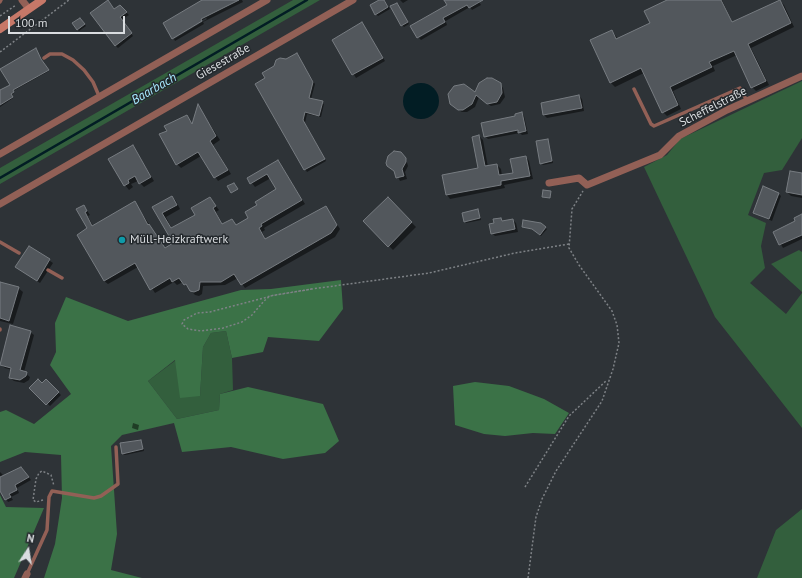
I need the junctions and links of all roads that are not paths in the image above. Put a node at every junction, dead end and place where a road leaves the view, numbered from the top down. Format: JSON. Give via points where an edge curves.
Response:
{"nodes":[{"id":1,"x":22,"y":0,"type":"edge"},
{"id":2,"x":42,"y":0,"type":"edge"},
{"id":3,"x":267,"y":0,"type":"edge"},
{"id":4,"x":353,"y":0,"type":"edge"},
{"id":5,"x":29,"y":9,"type":"junction"},
{"id":6,"x":0,"y":29,"type":"edge"},
{"id":7,"x":44,"y":58,"type":"dead end"},
{"id":8,"x":802,"y":76,"type":"edge"},
{"id":9,"x":634,"y":88,"type":"dead end"},
{"id":10,"x":100,"y":97,"type":"junction"},
{"id":11,"x":747,"y":101,"type":"junction"},
{"id":12,"x":0,"y":154,"type":"edge"},
{"id":13,"x":549,"y":183,"type":"dead end"},
{"id":14,"x":0,"y":204,"type":"edge"},
{"id":15,"x":0,"y":242,"type":"edge"},
{"id":16,"x":20,"y":253,"type":"dead end"},
{"id":17,"x":48,"y":270,"type":"dead end"},
{"id":18,"x":62,"y":278,"type":"dead end"},
{"id":19,"x":116,"y":447,"type":"dead end"},
{"id":20,"x":26,"y":576,"type":"edge"}],
"edges":[{"from":1,"to":5,"type":"street"},
{"from":2,"to":5,"type":"main road"},
{"from":3,"to":10,"type":"street"},
{"from":4,"to":14,"type":"street","name":"Giesestraße"},
{"from":5,"to":6,"type":"main road"},
{"from":7,"to":10,"type":"lane","via":[[50,54],[62,54],[72,60],[88,76]]},
{"from":8,"to":11,"type":"street","name":"Scheffelstraße"},
{"from":9,"to":11,"type":"lane","via":[[654,126],[740,88]]},
{"from":10,"to":12,"type":"street"},
{"from":11,"to":13,"type":"street","name":"Scheffelstraße","via":[[679,136],[660,155],[588,185],[579,178]]},
{"from":15,"to":16,"type":"lane"},
{"from":17,"to":18,"type":"lane"},
{"from":19,"to":20,"type":"lane","via":[[118,484],[101,496],[94,498],[52,491],[49,497],[47,530]]}]}
